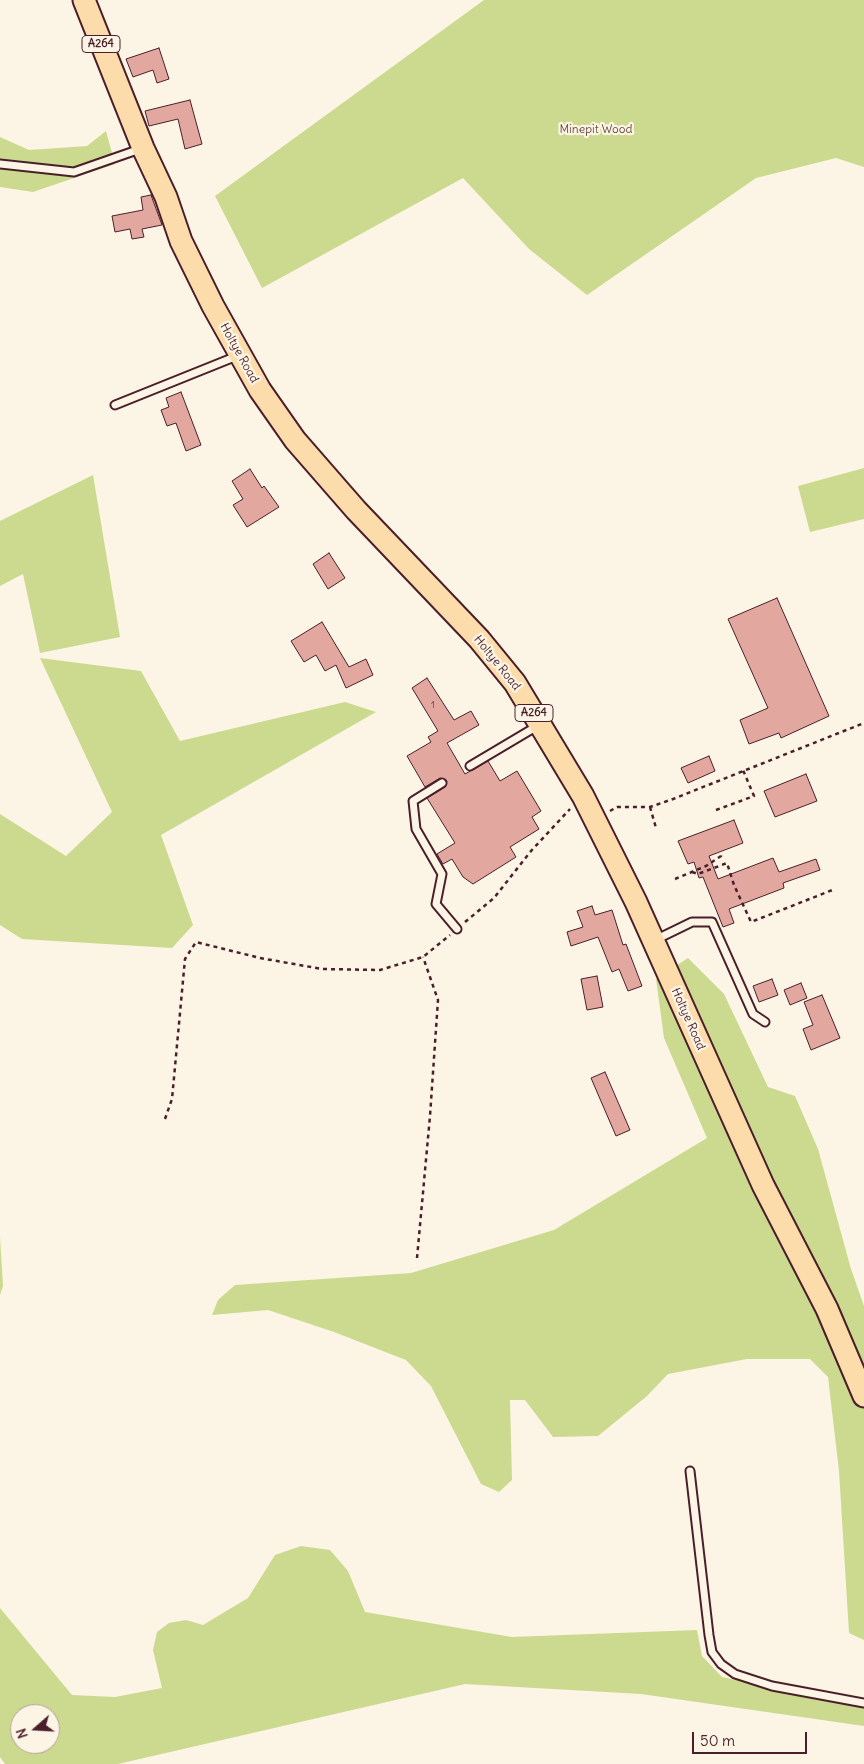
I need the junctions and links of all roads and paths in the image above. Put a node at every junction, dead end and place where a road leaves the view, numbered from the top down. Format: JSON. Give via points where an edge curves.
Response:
{"nodes":[{"id":1,"x":84,"y":0,"type":"edge"},
{"id":2,"x":143,"y":148,"type":"junction"},
{"id":3,"x":0,"y":164,"type":"edge"},
{"id":4,"x":240,"y":354,"type":"junction"},
{"id":5,"x":115,"y":405,"type":"dead end"},
{"id":6,"x":864,"y":723,"type":"edge"},
{"id":7,"x":541,"y":724,"type":"junction"},
{"id":8,"x":470,"y":766,"type":"dead end"},
{"id":9,"x":743,"y":770,"type":"junction"},
{"id":10,"x":442,"y":783,"type":"dead end"},
{"id":11,"x":583,"y":796,"type":"junction"},
{"id":12,"x":650,"y":807,"type":"junction"},
{"id":13,"x":716,"y":810,"type":"dead end"},
{"id":14,"x":595,"y":819,"type":"junction"},
{"id":15,"x":656,"y":828,"type":"dead end"},
{"id":16,"x":720,"y":852,"type":"dead end"},
{"id":17,"x":692,"y":872,"type":"junction"},
{"id":18,"x":675,"y":879,"type":"dead end"},
{"id":19,"x":836,"y":889,"type":"dead end"},
{"id":20,"x":457,"y":929,"type":"junction"},
{"id":21,"x":653,"y":941,"type":"junction"},
{"id":22,"x":423,"y":957,"type":"junction"},
{"id":23,"x":765,"y":1022,"type":"dead end"},
{"id":24,"x":164,"y":1119,"type":"dead end"},
{"id":25,"x":417,"y":1258,"type":"dead end"},
{"id":26,"x":864,"y":1396,"type":"edge"},
{"id":27,"x":690,"y":1471,"type":"dead end"},
{"id":28,"x":864,"y":1703,"type":"edge"}],
"edges":[{"from":1,"to":2,"type":"main road","name":"Holtye Road","number":"A264"},
{"from":2,"to":3,"type":"lane","via":[[74,172]]},
{"from":2,"to":4,"type":"main road","name":"Holtye Road","number":"A264","via":[[166,197],[181,241]]},
{"from":4,"to":5,"type":"lane"},
{"from":4,"to":7,"type":"main road","name":"Holtye Road","number":"A264","via":[[260,390],[295,440],[356,510],[479,639],[515,683]]},
{"from":6,"to":9,"type":"path"},
{"from":7,"to":8,"type":"lane"},
{"from":7,"to":11,"type":"main road","name":"Holtye Road","number":"A264"},
{"from":9,"to":12,"type":"path"},
{"from":9,"to":13,"type":"path","via":[[754,796]]},
{"from":10,"to":20,"type":"lane","via":[[413,801],[416,829],[442,874],[436,904]]},
{"from":11,"to":14,"type":"main road","name":"Holtye Road","number":"A264"},
{"from":11,"to":20,"type":"path","via":[[494,898]]},
{"from":12,"to":14,"type":"path","via":[[617,808]]},
{"from":12,"to":15,"type":"path"},
{"from":14,"to":21,"type":"main road","name":"Holtye Road","number":"A264"},
{"from":16,"to":17,"type":"path","via":[[721,856]]},
{"from":17,"to":18,"type":"path"},
{"from":17,"to":19,"type":"path","via":[[698,874],[727,863],[751,922]]},
{"from":20,"to":22,"type":"path"},
{"from":21,"to":23,"type":"lane","via":[[692,922],[712,922],[753,1014]]},
{"from":21,"to":26,"type":"main road","name":"Holtye Road","number":"A264","via":[[763,1185],[827,1309]]},
{"from":22,"to":24,"type":"path","via":[[380,970],[322,970],[196,942],[185,959],[172,1099]]},
{"from":22,"to":25,"type":"path","via":[[438,1000]]},
{"from":27,"to":28,"type":"lane","via":[[709,1635],[712,1652],[721,1664],[735,1674],[772,1686]]}]}
